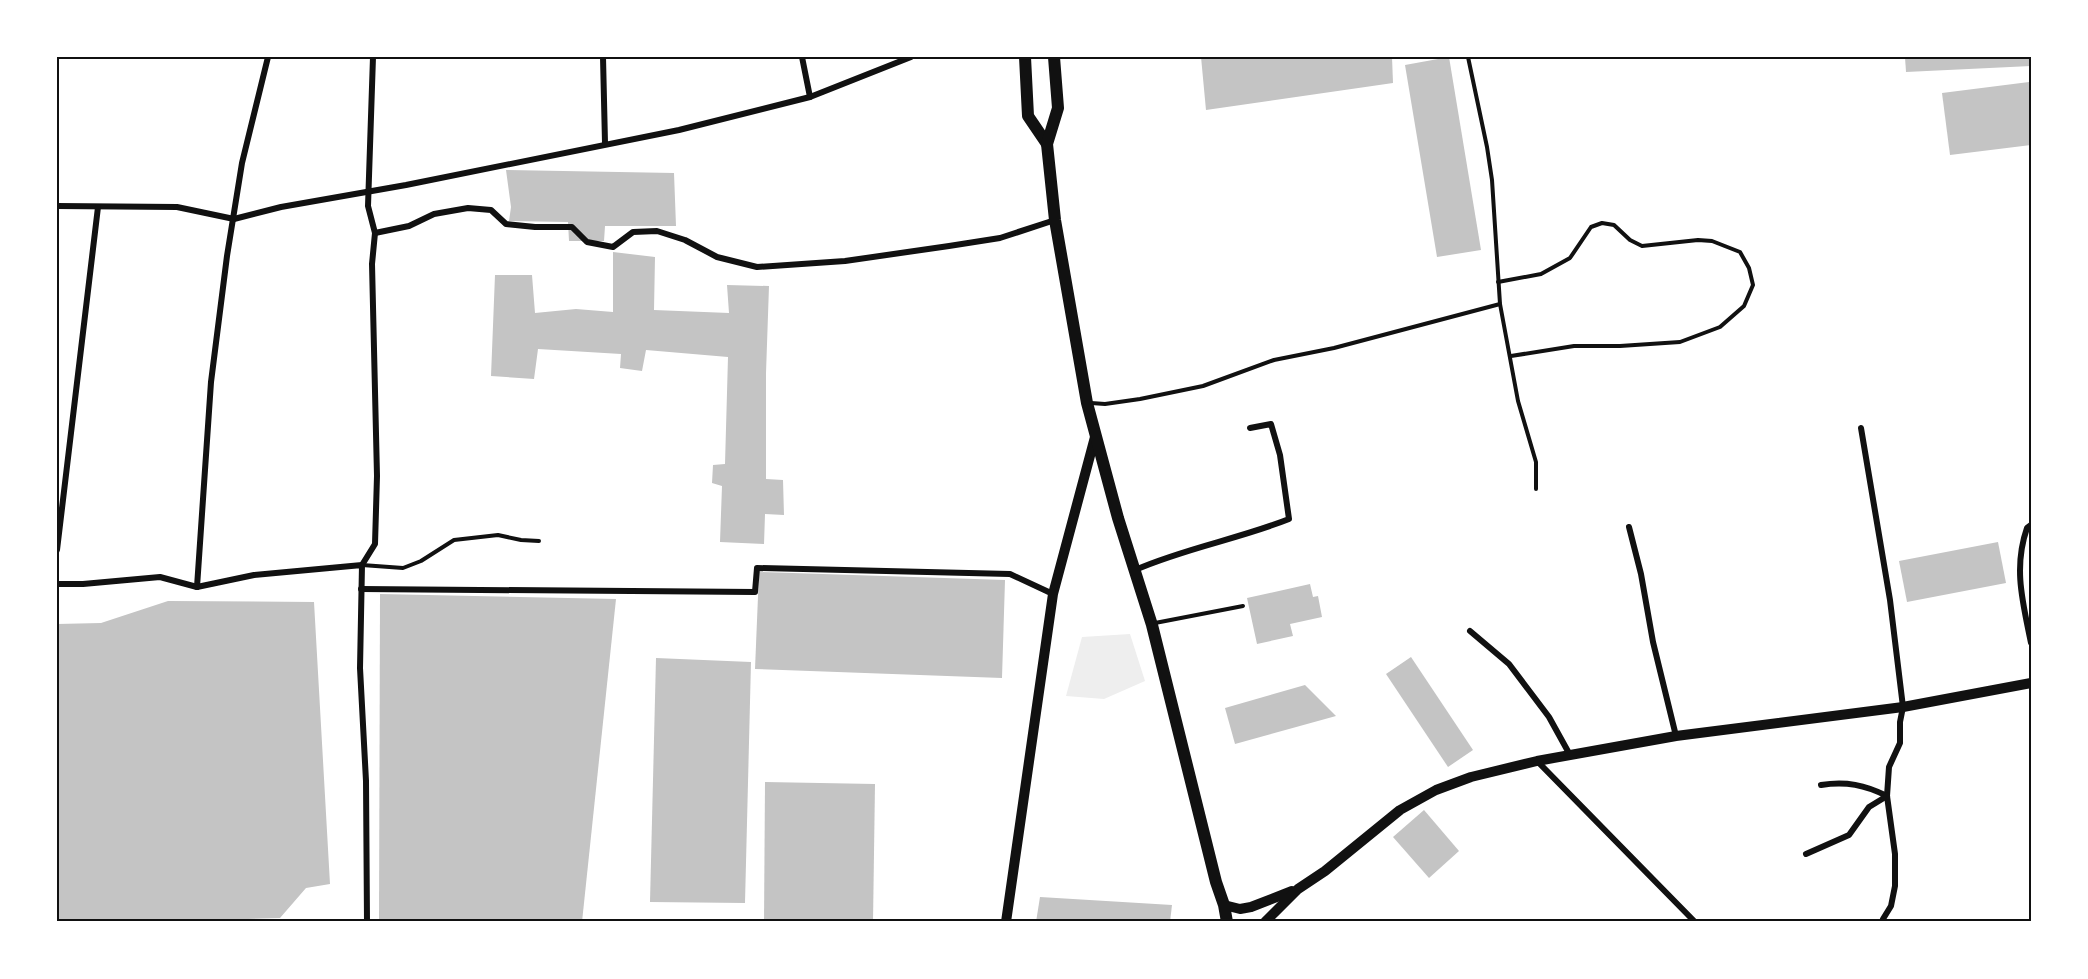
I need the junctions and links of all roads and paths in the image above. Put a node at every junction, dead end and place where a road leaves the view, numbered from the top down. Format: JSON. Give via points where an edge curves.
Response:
{"nodes":[{"id":1,"x":268,"y":57,"type":"edge"},
{"id":2,"x":373,"y":57,"type":"edge"},
{"id":3,"x":603,"y":57,"type":"edge"},
{"id":4,"x":802,"y":57,"type":"edge"},
{"id":5,"x":911,"y":57,"type":"edge"},
{"id":6,"x":1025,"y":57,"type":"edge"},
{"id":7,"x":1054,"y":57,"type":"edge"},
{"id":8,"x":1468,"y":57,"type":"edge"},
{"id":9,"x":810,"y":97,"type":"junction"},
{"id":10,"x":605,"y":143,"type":"junction"},
{"id":11,"x":1047,"y":144,"type":"junction"},
{"id":12,"x":370,"y":191,"type":"junction"},
{"id":13,"x":57,"y":206,"type":"edge"},
{"id":14,"x":98,"y":207,"type":"junction"},
{"id":15,"x":234,"y":219,"type":"junction"},
{"id":16,"x":1055,"y":220,"type":"junction"},
{"id":17,"x":375,"y":233,"type":"junction"},
{"id":18,"x":1498,"y":282,"type":"junction"},
{"id":19,"x":1500,"y":304,"type":"junction"},
{"id":20,"x":1511,"y":356,"type":"junction"},
{"id":21,"x":1087,"y":403,"type":"junction"},
{"id":22,"x":1250,"y":428,"type":"dead end"},
{"id":23,"x":1861,"y":428,"type":"dead end"},
{"id":24,"x":1095,"y":437,"type":"junction"},
{"id":25,"x":1536,"y":489,"type":"dead end"},
{"id":26,"x":2031,"y":525,"type":"edge"},
{"id":27,"x":1629,"y":527,"type":"dead end"},
{"id":28,"x":539,"y":541,"type":"dead end"},
{"id":29,"x":57,"y":550,"type":"edge"},
{"id":30,"x":362,"y":565,"type":"junction"},
{"id":31,"x":1134,"y":571,"type":"junction"},
{"id":32,"x":57,"y":584,"type":"edge"},
{"id":33,"x":197,"y":587,"type":"junction"},
{"id":34,"x":361,"y":589,"type":"junction"},
{"id":35,"x":1053,"y":594,"type":"junction"},
{"id":36,"x":1243,"y":606,"type":"dead end"},
{"id":37,"x":1152,"y":624,"type":"junction"},
{"id":38,"x":1470,"y":631,"type":"dead end"},
{"id":39,"x":2031,"y":643,"type":"edge"},
{"id":40,"x":2031,"y":683,"type":"edge"},
{"id":41,"x":1903,"y":707,"type":"junction"},
{"id":42,"x":1676,"y":736,"type":"junction"},
{"id":43,"x":1570,"y":756,"type":"junction"},
{"id":44,"x":1537,"y":761,"type":"junction"},
{"id":45,"x":1821,"y":785,"type":"dead end"},
{"id":46,"x":1887,"y":796,"type":"junction"},
{"id":47,"x":1806,"y":854,"type":"dead end"},
{"id":48,"x":1298,"y":889,"type":"junction"},
{"id":49,"x":1224,"y":905,"type":"junction"},
{"id":50,"x":1883,"y":919,"type":"dead end"},
{"id":51,"x":367,"y":922,"type":"edge"},
{"id":52,"x":1006,"y":922,"type":"edge"},
{"id":53,"x":1227,"y":922,"type":"edge"},
{"id":54,"x":1265,"y":922,"type":"edge"},
{"id":55,"x":1695,"y":922,"type":"edge"}],
"edges":[{"from":1,"to":15,"type":"street","via":[[242,163]]},
{"from":2,"to":12,"type":"street"},
{"from":3,"to":10,"type":"street"},
{"from":4,"to":9,"type":"street"},
{"from":5,"to":9,"type":"street"},
{"from":6,"to":11,"type":"main road","via":[[1028,116]]},
{"from":7,"to":11,"type":"main road","via":[[1058,108]]},
{"from":8,"to":18,"type":"lane","via":[[1492,180]]},
{"from":9,"to":10,"type":"street","via":[[680,130]]},
{"from":10,"to":12,"type":"street"},
{"from":11,"to":16,"type":"main road"},
{"from":12,"to":15,"type":"street"},
{"from":12,"to":17,"type":"street","via":[[368,206]]},
{"from":13,"to":14,"type":"street"},
{"from":14,"to":15,"type":"street","via":[[177,207]]},
{"from":14,"to":29,"type":"street"},
{"from":15,"to":33,"type":"street","via":[[211,382]]},
{"from":16,"to":17,"type":"street","via":[[1000,238],[845,261],[756,267],[717,257],[657,231],[633,232],[613,247],[587,242],[572,227],[506,224],[491,210],[468,208],[434,214],[409,226]]},
{"from":16,"to":21,"type":"main road"},
{"from":17,"to":30,"type":"street","via":[[372,264],[375,544]]},
{"from":18,"to":19,"type":"lane"},
{"from":18,"to":20,"type":"lane","via":[[1541,274],[1570,258],[1591,227],[1602,223],[1614,225],[1642,246],[1698,240],[1740,252],[1753,285],[1744,306],[1720,327],[1680,342],[1574,346]]},
{"from":19,"to":20,"type":"lane"},
{"from":19,"to":21,"type":"lane","via":[[1274,360],[1203,386],[1140,399]]},
{"from":20,"to":25,"type":"lane","via":[[1518,401],[1536,462]]},
{"from":21,"to":24,"type":"main road"},
{"from":22,"to":31,"type":"street","via":[[1271,424],[1280,455],[1289,519]]},
{"from":23,"to":41,"type":"street","via":[[1890,600]]},
{"from":24,"to":31,"type":"main road"},
{"from":24,"to":35,"type":"main road"},
{"from":26,"to":39,"type":"street","via":[[2022,542],[2019,568]]},
{"from":27,"to":42,"type":"street"},
{"from":28,"to":30,"type":"lane","via":[[498,535],[454,540],[403,568]]},
{"from":30,"to":33,"type":"street","via":[[254,575]]},
{"from":30,"to":34,"type":"street"},
{"from":31,"to":37,"type":"main road"},
{"from":32,"to":33,"type":"street","via":[[160,577]]},
{"from":34,"to":35,"type":"street","via":[[755,592],[757,568],[1010,574]]},
{"from":34,"to":51,"type":"street"},
{"from":35,"to":52,"type":"main road"},
{"from":36,"to":37,"type":"lane"},
{"from":37,"to":49,"type":"main road"},
{"from":38,"to":43,"type":"street","via":[[1509,664],[1550,717]]},
{"from":40,"to":41,"type":"main road"},
{"from":41,"to":42,"type":"main road"},
{"from":41,"to":46,"type":"street","via":[[1900,743],[1889,767]]},
{"from":42,"to":43,"type":"main road"},
{"from":43,"to":44,"type":"main road"},
{"from":44,"to":48,"type":"main road","via":[[1436,790],[1400,810]]},
{"from":44,"to":55,"type":"street"},
{"from":45,"to":46,"type":"street","via":[[1841,782],[1869,787]]},
{"from":46,"to":47,"type":"street","via":[[1869,807],[1849,835]]},
{"from":46,"to":50,"type":"street","via":[[1895,854],[1894,886],[1891,906]]},
{"from":48,"to":49,"type":"main road","via":[[1251,907]]},
{"from":48,"to":54,"type":"main road"},
{"from":49,"to":53,"type":"main road"}]}
